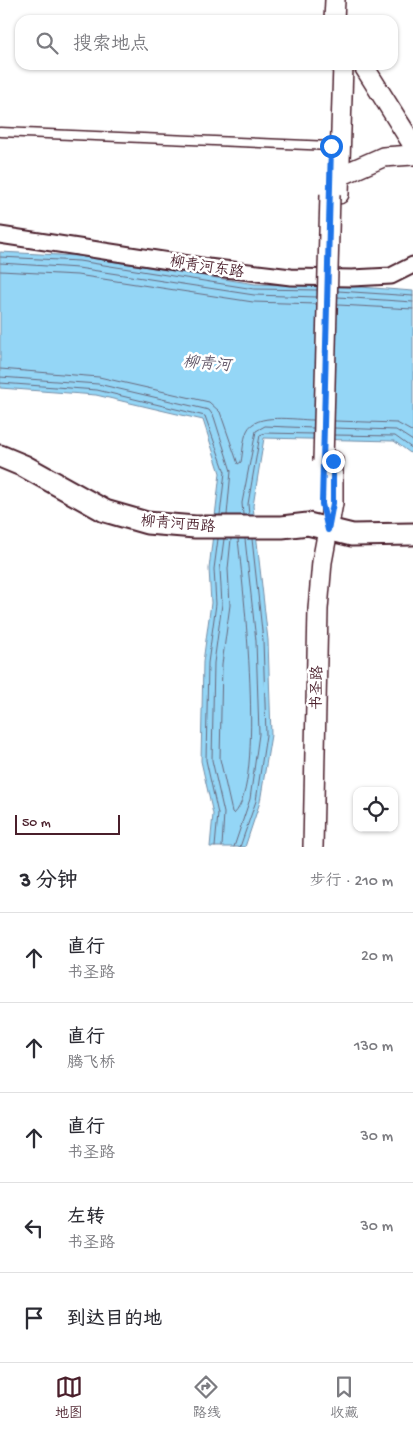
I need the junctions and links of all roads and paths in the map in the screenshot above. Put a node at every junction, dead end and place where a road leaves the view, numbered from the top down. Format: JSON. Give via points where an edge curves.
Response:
{"nodes":[{"id":1,"x":335,"y":0,"type":"edge"},
{"id":2,"x":344,"y":0,"type":"edge"},
{"id":3,"x":334,"y":15,"type":"edge"},
{"id":4,"x":344,"y":15,"type":"edge"},
{"id":5,"x":333,"y":70,"type":"edge"},
{"id":6,"x":343,"y":70,"type":"edge"},
{"id":7,"x":366,"y":70,"type":"edge"},
{"id":8,"x":0,"y":132,"type":"edge"},
{"id":9,"x":331,"y":146,"type":"junction"},
{"id":10,"x":413,"y":146,"type":"edge"},
{"id":11,"x":413,"y":155,"type":"edge"},
{"id":12,"x":336,"y":188,"type":"junction"},
{"id":13,"x":0,"y":235,"type":"edge"},
{"id":14,"x":413,"y":265,"type":"edge"},
{"id":15,"x":0,"y":456,"type":"edge"},
{"id":16,"x":413,"y":520,"type":"edge"},
{"id":17,"x":328,"y":530,"type":"junction"},
{"id":18,"x":413,"y":534,"type":"edge"},
{"id":19,"x":313,"y":847,"type":"edge"},
{"id":20,"x":323,"y":847,"type":"edge"}],
"edges":[{"from":1,"to":3,"type":"street"},
{"from":2,"to":4,"type":"street"},
{"from":5,"to":9,"type":"street"},
{"from":6,"to":12,"type":"street"},
{"from":7,"to":10,"type":"street"},
{"from":8,"to":9,"type":"lane"},
{"from":9,"to":12,"type":"street"},
{"from":11,"to":12,"type":"street","via":[[383,157]]},
{"from":12,"to":17,"type":"street","name":"书圣路","bridge":true,"via":[[328,461],[322,504]]},
{"from":13,"to":14,"type":"street","name":"柳青河东路","via":[[291,277],[391,276]]},
{"from":15,"to":17,"type":"main road","name":"柳青河西路","via":[[105,511],[147,523],[195,527],[282,527],[308,532]]},
{"from":16,"to":17,"type":"main road","name":"柳青河西路","via":[[352,521]]},
{"from":17,"to":18,"type":"main road","name":"柳青河西路","via":[[352,535]]},
{"from":17,"to":19,"type":"street","name":"书圣路","via":[[318,609]]},
{"from":17,"to":20,"type":"street","name":"书圣路","via":[[331,563],[327,610]]}]}
